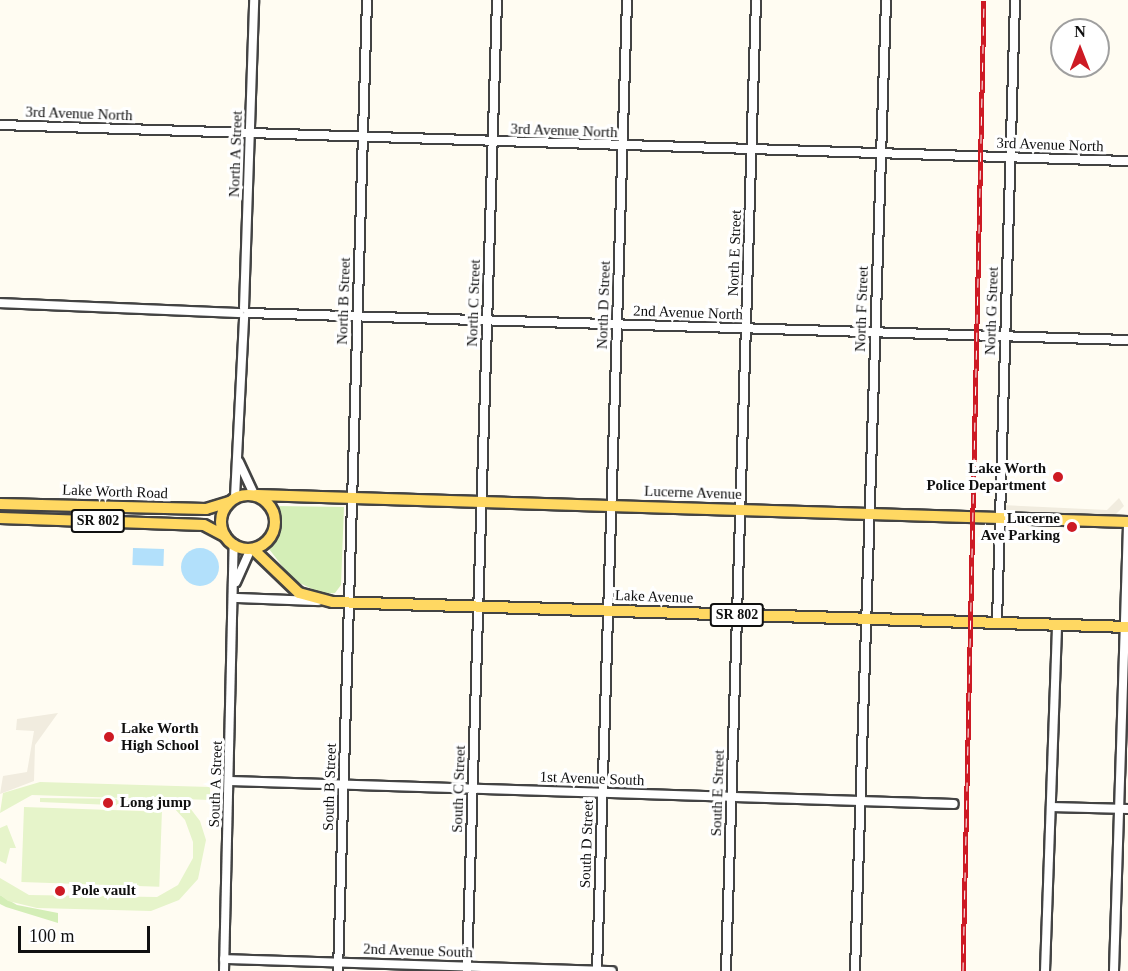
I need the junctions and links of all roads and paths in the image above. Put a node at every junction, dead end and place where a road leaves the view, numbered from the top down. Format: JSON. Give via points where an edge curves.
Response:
{"nodes":[{"id":1,"x":254,"y":0,"type":"edge"},
{"id":2,"x":368,"y":0,"type":"edge"},
{"id":3,"x":497,"y":0,"type":"edge"},
{"id":4,"x":627,"y":0,"type":"edge"},
{"id":5,"x":756,"y":0,"type":"edge"},
{"id":6,"x":886,"y":0,"type":"edge"},
{"id":7,"x":1015,"y":0,"type":"edge"},
{"id":8,"x":0,"y":125,"type":"edge"},
{"id":9,"x":250,"y":135,"type":"junction"},
{"id":10,"x":363,"y":138,"type":"junction"},
{"id":11,"x":493,"y":142,"type":"junction"},
{"id":12,"x":622,"y":146,"type":"junction"},
{"id":13,"x":752,"y":150,"type":"junction"},
{"id":14,"x":880,"y":153,"type":"junction"},
{"id":15,"x":1010,"y":157,"type":"junction"},
{"id":16,"x":1128,"y":161,"type":"edge"},
{"id":17,"x":0,"y":303,"type":"edge"},
{"id":18,"x":244,"y":313,"type":"junction"},
{"id":19,"x":357,"y":316,"type":"junction"},
{"id":20,"x":488,"y":320,"type":"junction"},
{"id":21,"x":617,"y":324,"type":"junction"},
{"id":22,"x":746,"y":328,"type":"junction"},
{"id":23,"x":875,"y":332,"type":"junction"},
{"id":24,"x":1005,"y":335,"type":"junction"},
{"id":25,"x":1128,"y":340,"type":"edge"},
{"id":26,"x":239,"y":461,"type":"junction"},
{"id":27,"x":255,"y":495,"type":"junction"},
{"id":28,"x":351,"y":498,"type":"junction"},
{"id":29,"x":232,"y":499,"type":"junction"},
{"id":30,"x":482,"y":502,"type":"junction"},
{"id":31,"x":0,"y":504,"type":"edge"},
{"id":32,"x":33,"y":505,"type":"junction"},
{"id":33,"x":611,"y":506,"type":"junction"},
{"id":34,"x":740,"y":510,"type":"junction"},
{"id":35,"x":870,"y":514,"type":"junction"},
{"id":36,"x":0,"y":517,"type":"edge"},
{"id":37,"x":999,"y":518,"type":"junction"},
{"id":38,"x":1128,"y":523,"type":"edge"},
{"id":39,"x":225,"y":536,"type":"junction"},
{"id":40,"x":234,"y":544,"type":"junction"},
{"id":41,"x":252,"y":550,"type":"junction"},
{"id":42,"x":235,"y":585,"type":"junction"},
{"id":43,"x":235,"y":598,"type":"junction"},
{"id":44,"x":322,"y":601,"type":"junction"},
{"id":45,"x":349,"y":603,"type":"junction"},
{"id":46,"x":478,"y":607,"type":"junction"},
{"id":47,"x":608,"y":610,"type":"junction"},
{"id":48,"x":737,"y":615,"type":"junction"},
{"id":49,"x":866,"y":619,"type":"junction"},
{"id":50,"x":997,"y":622,"type":"junction"},
{"id":51,"x":1057,"y":624,"type":"junction"},
{"id":52,"x":1126,"y":627,"type":"edge"},
{"id":53,"x":230,"y":781,"type":"junction"},
{"id":54,"x":344,"y":785,"type":"junction"},
{"id":55,"x":473,"y":789,"type":"junction"},
{"id":56,"x":602,"y":793,"type":"junction"},
{"id":57,"x":731,"y":797,"type":"junction"},
{"id":58,"x":861,"y":801,"type":"junction"},
{"id":59,"x":954,"y":804,"type":"dead end"},
{"id":60,"x":1051,"y":807,"type":"junction"},
{"id":61,"x":1124,"y":809,"type":"edge"},
{"id":62,"x":224,"y":959,"type":"junction"},
{"id":63,"x":338,"y":967,"type":"edge"},
{"id":64,"x":467,"y":969,"type":"edge"},
{"id":65,"x":224,"y":971,"type":"edge"},
{"id":66,"x":597,"y":971,"type":"edge"},
{"id":67,"x":612,"y":971,"type":"edge"},
{"id":68,"x":726,"y":971,"type":"edge"},
{"id":69,"x":855,"y":971,"type":"edge"},
{"id":70,"x":1046,"y":971,"type":"edge"},
{"id":71,"x":1114,"y":971,"type":"edge"}],
"edges":[{"from":1,"to":9,"type":"street","name":"North A Street"},
{"from":2,"to":10,"type":"street","name":"North B Street"},
{"from":3,"to":11,"type":"street","name":"North C Street"},
{"from":4,"to":12,"type":"street","name":"North D Street"},
{"from":5,"to":13,"type":"street","name":"North E Street"},
{"from":6,"to":14,"type":"street","name":"North F Street"},
{"from":7,"to":15,"type":"street","name":"North G Street"},
{"from":8,"to":9,"type":"street","name":"3rd Avenue North"},
{"from":9,"to":10,"type":"street","name":"3rd Avenue North"},
{"from":9,"to":18,"type":"street","name":"North A Street"},
{"from":10,"to":11,"type":"street","name":"3rd Avenue North"},
{"from":10,"to":19,"type":"street","name":"North B Street"},
{"from":11,"to":12,"type":"street","name":"3rd Avenue North"},
{"from":11,"to":20,"type":"street","name":"North C Street"},
{"from":12,"to":13,"type":"street","name":"3rd Avenue North"},
{"from":12,"to":21,"type":"street","name":"North D Street"},
{"from":13,"to":14,"type":"street","name":"3rd Avenue North"},
{"from":13,"to":22,"type":"street","name":"North E Street"},
{"from":14,"to":15,"type":"street","name":"3rd Avenue North"},
{"from":14,"to":23,"type":"street","name":"North F Street"},
{"from":15,"to":16,"type":"street","name":"3rd Avenue North"},
{"from":15,"to":24,"type":"street","name":"North G Street"},
{"from":17,"to":18,"type":"street","name":"2nd Avenue North"},
{"from":18,"to":19,"type":"street","name":"2nd Avenue North"},
{"from":18,"to":26,"type":"street","name":"North A Street"},
{"from":19,"to":20,"type":"street","name":"2nd Avenue North"},
{"from":19,"to":28,"type":"street","name":"North B Street"},
{"from":20,"to":21,"type":"street","name":"2nd Avenue North"},
{"from":20,"to":30,"type":"street","name":"North C Street"},
{"from":21,"to":22,"type":"street","name":"2nd Avenue North"},
{"from":21,"to":33,"type":"street","name":"North D Street"},
{"from":22,"to":23,"type":"street","name":"2nd Avenue North"},
{"from":22,"to":34,"type":"street","name":"North E Street"},
{"from":23,"to":24,"type":"street","name":"2nd Avenue North"},
{"from":23,"to":35,"type":"street","name":"North F Street"},
{"from":24,"to":25,"type":"street","name":"2nd Avenue North"},
{"from":24,"to":37,"type":"street","name":"North G Street"},
{"from":26,"to":27,"type":"street","name":"North A Street"},
{"from":26,"to":29,"type":"street","name":"North A Street"},
{"from":27,"to":28,"type":"main road","name":"Lucerne Avenue","number":"SR 802"},
{"from":27,"to":29,"type":"main road","number":"SR 802"},
{"from":27,"to":41,"type":"main road","via":[[271,507],[275,525],[269,539]]},
{"from":28,"to":30,"type":"main road","name":"Lucerne Avenue","number":"SR 802"},
{"from":28,"to":45,"type":"street","name":"North B Street"},
{"from":29,"to":32,"type":"main road","name":"Lake Worth Road","number":"SR 802","via":[[206,509]]},
{"from":29,"to":39,"type":"main road","via":[[221,518]]},
{"from":30,"to":33,"type":"main road","name":"Lucerne Avenue","number":"SR 802"},
{"from":30,"to":46,"type":"street","name":"North C Street"},
{"from":31,"to":32,"type":"main road","name":"Lake Worth Road","number":"SR 802"},
{"from":32,"to":36,"type":"main road"},
{"from":33,"to":34,"type":"main road","name":"Lucerne Avenue","number":"SR 802"},
{"from":33,"to":47,"type":"street","name":"North D Street"},
{"from":34,"to":35,"type":"main road","name":"Lucerne Avenue","number":"SR 802"},
{"from":34,"to":48,"type":"street","name":"North E Street"},
{"from":35,"to":37,"type":"main road","name":"Lucerne Avenue","number":"SR 802"},
{"from":35,"to":49,"type":"street","name":"North F Street"},
{"from":36,"to":39,"type":"main road","name":"Lake Worth Road","number":"SR 802","via":[[204,525]]},
{"from":37,"to":38,"type":"main road","name":"Lucerne Avenue","number":"SR 802"},
{"from":37,"to":50,"type":"street","name":"North G Street"},
{"from":38,"to":52,"type":"street"},
{"from":39,"to":40,"type":"main road","number":"SR 802"},
{"from":40,"to":41,"type":"main road","number":"SR 802"},
{"from":40,"to":42,"type":"street"},
{"from":41,"to":42,"type":"street"},
{"from":41,"to":44,"type":"main road","name":"Lake Avenue","number":"SR 802","via":[[288,586]]},
{"from":42,"to":43,"type":"street"},
{"from":43,"to":44,"type":"street","name":"Lake Avenue"},
{"from":43,"to":53,"type":"street","name":"South A Street"},
{"from":44,"to":45,"type":"main road","name":"Lake Avenue","number":"SR 802"},
{"from":45,"to":46,"type":"main road","name":"Lake Avenue","number":"SR 802"},
{"from":45,"to":54,"type":"street","name":"South B Street"},
{"from":46,"to":47,"type":"main road","name":"Lake Avenue","number":"SR 802"},
{"from":46,"to":55,"type":"street","name":"South C Street"},
{"from":47,"to":48,"type":"main road","name":"Lake Avenue","number":"SR 802"},
{"from":47,"to":56,"type":"street","name":"South D Street"},
{"from":48,"to":49,"type":"main road","name":"Lake Avenue","number":"SR 802"},
{"from":48,"to":57,"type":"street","name":"South E Street"},
{"from":49,"to":50,"type":"main road","name":"Lake Avenue","number":"SR 802"},
{"from":49,"to":58,"type":"street","name":"North F Street"},
{"from":50,"to":51,"type":"main road","name":"Lake Avenue","number":"SR 802"},
{"from":51,"to":52,"type":"main road","name":"Lake Avenue","number":"SR 802"},
{"from":51,"to":60,"type":"street"},
{"from":52,"to":61,"type":"street"},
{"from":53,"to":54,"type":"street","name":"1st Avenue South"},
{"from":53,"to":62,"type":"street","name":"South A Street"},
{"from":54,"to":55,"type":"street","name":"1st Avenue South"},
{"from":54,"to":63,"type":"street","name":"South B Street"},
{"from":55,"to":56,"type":"street","name":"1st Avenue South"},
{"from":55,"to":64,"type":"street","name":"South C Street"},
{"from":56,"to":57,"type":"street","name":"1st Avenue South"},
{"from":56,"to":66,"type":"street","name":"South D Street"},
{"from":57,"to":58,"type":"street","name":"1st Avenue South"},
{"from":57,"to":68,"type":"street","name":"South E Street"},
{"from":58,"to":59,"type":"street","name":"1st Avenue South"},
{"from":58,"to":69,"type":"street","name":"North F Street"},
{"from":60,"to":61,"type":"street"},
{"from":60,"to":70,"type":"street"},
{"from":61,"to":71,"type":"street"},
{"from":62,"to":63,"type":"street","name":"2nd Avenue South"},
{"from":62,"to":65,"type":"street","name":"South A Street"},
{"from":63,"to":64,"type":"street","name":"2nd Avenue South"},
{"from":64,"to":66,"type":"street","name":"2nd Avenue South"},
{"from":66,"to":67,"type":"street","name":"2nd Avenue South"}]}
